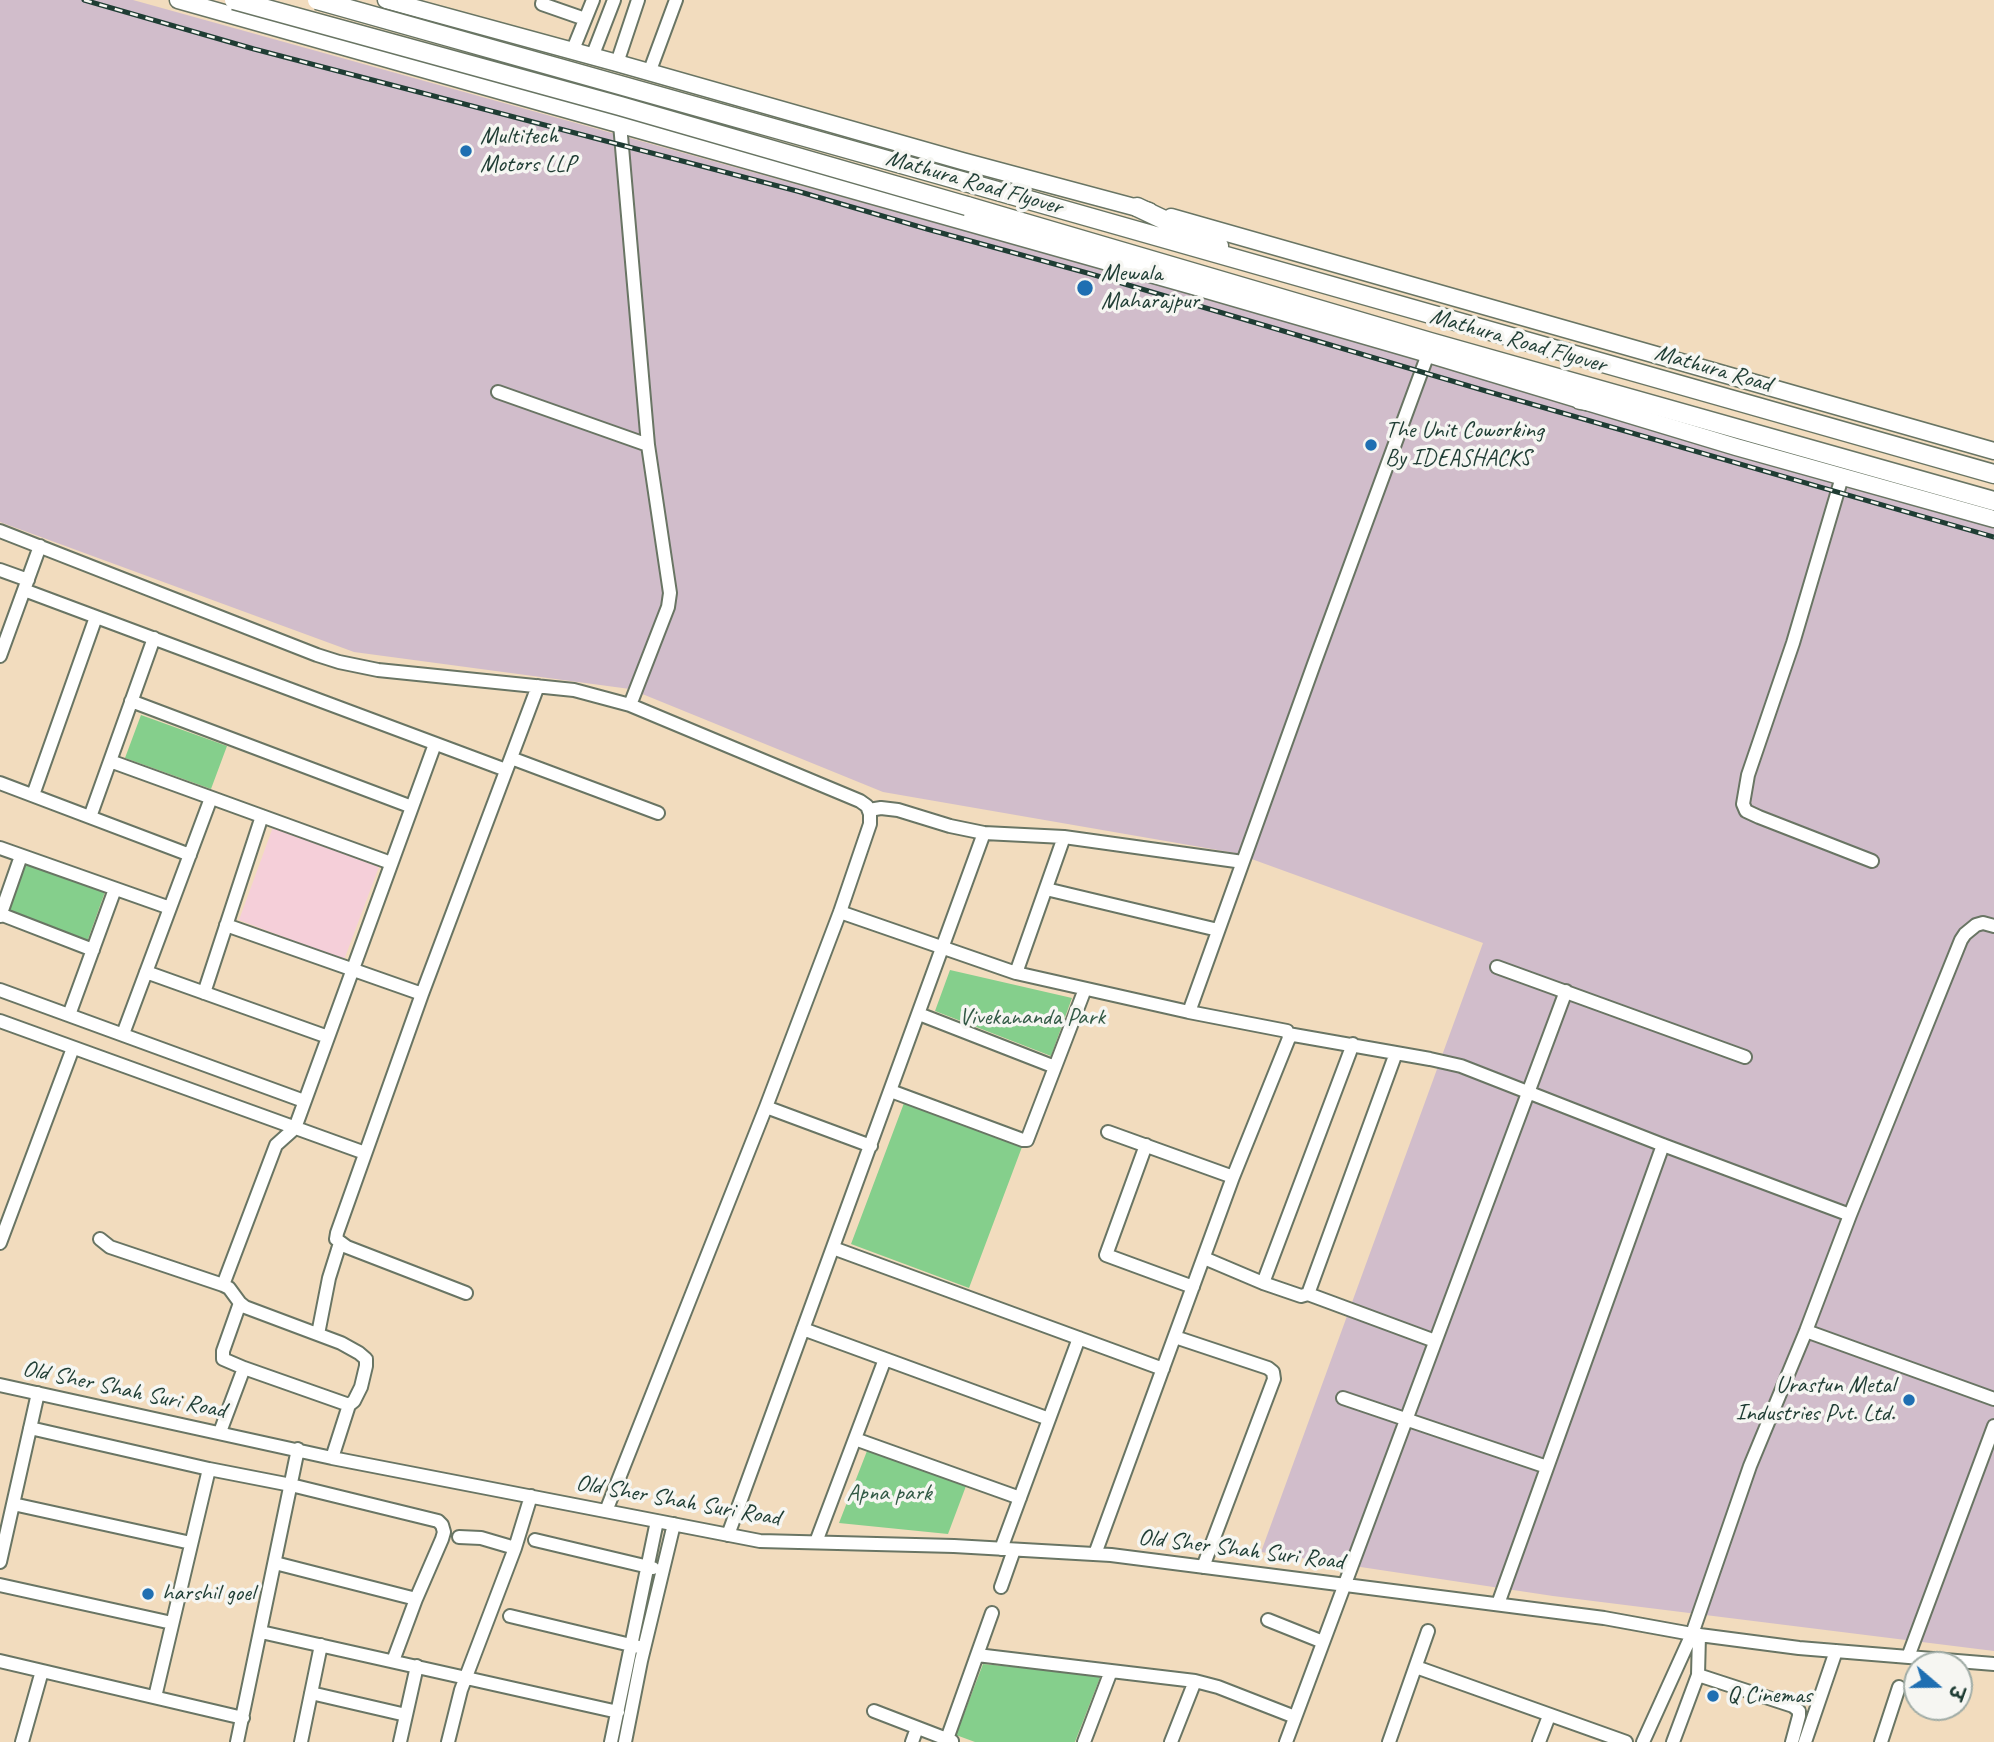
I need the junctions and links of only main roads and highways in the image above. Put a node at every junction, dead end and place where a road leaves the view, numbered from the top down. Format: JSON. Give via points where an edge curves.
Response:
{"nodes":[{"id":1,"x":178,"y":0,"type":"edge"},
{"id":2,"x":234,"y":0,"type":"edge"},
{"id":3,"x":317,"y":0,"type":"edge"},
{"id":4,"x":386,"y":0,"type":"edge"},
{"id":5,"x":477,"y":25,"type":"junction"},
{"id":6,"x":461,"y":79,"type":"junction"},
{"id":7,"x":1137,"y":207,"type":"junction"},
{"id":8,"x":1258,"y":266,"type":"junction"},
{"id":9,"x":1580,"y":400,"type":"junction"},
{"id":10,"x":1699,"y":418,"type":"junction"},
{"id":11,"x":1994,"y":451,"type":"edge"},
{"id":12,"x":1994,"y":474,"type":"edge"},
{"id":13,"x":1994,"y":501,"type":"edge"},
{"id":14,"x":1994,"y":519,"type":"edge"}],
"edges":[{"from":1,"to":6,"type":"main road"},
{"from":2,"to":10,"type":"highway","name":"Mathura Road Flyover","bridge":true,"via":[[634,110]]},
{"from":3,"to":8,"type":"highway","name":"Mathura Road Flyover","bridge":true},
{"from":4,"to":5,"type":"main road"},
{"from":5,"to":6,"type":"main road"},
{"from":5,"to":7,"type":"main road"},
{"from":6,"to":9,"type":"main road"},
{"from":7,"to":8,"type":"highway"},
{"from":7,"to":11,"type":"main road"},
{"from":8,"to":12,"type":"highway","name":"Mathura Road"},
{"from":9,"to":10,"type":"highway"},
{"from":9,"to":14,"type":"main road"},
{"from":10,"to":13,"type":"highway","name":"Mathura Road"}]}
